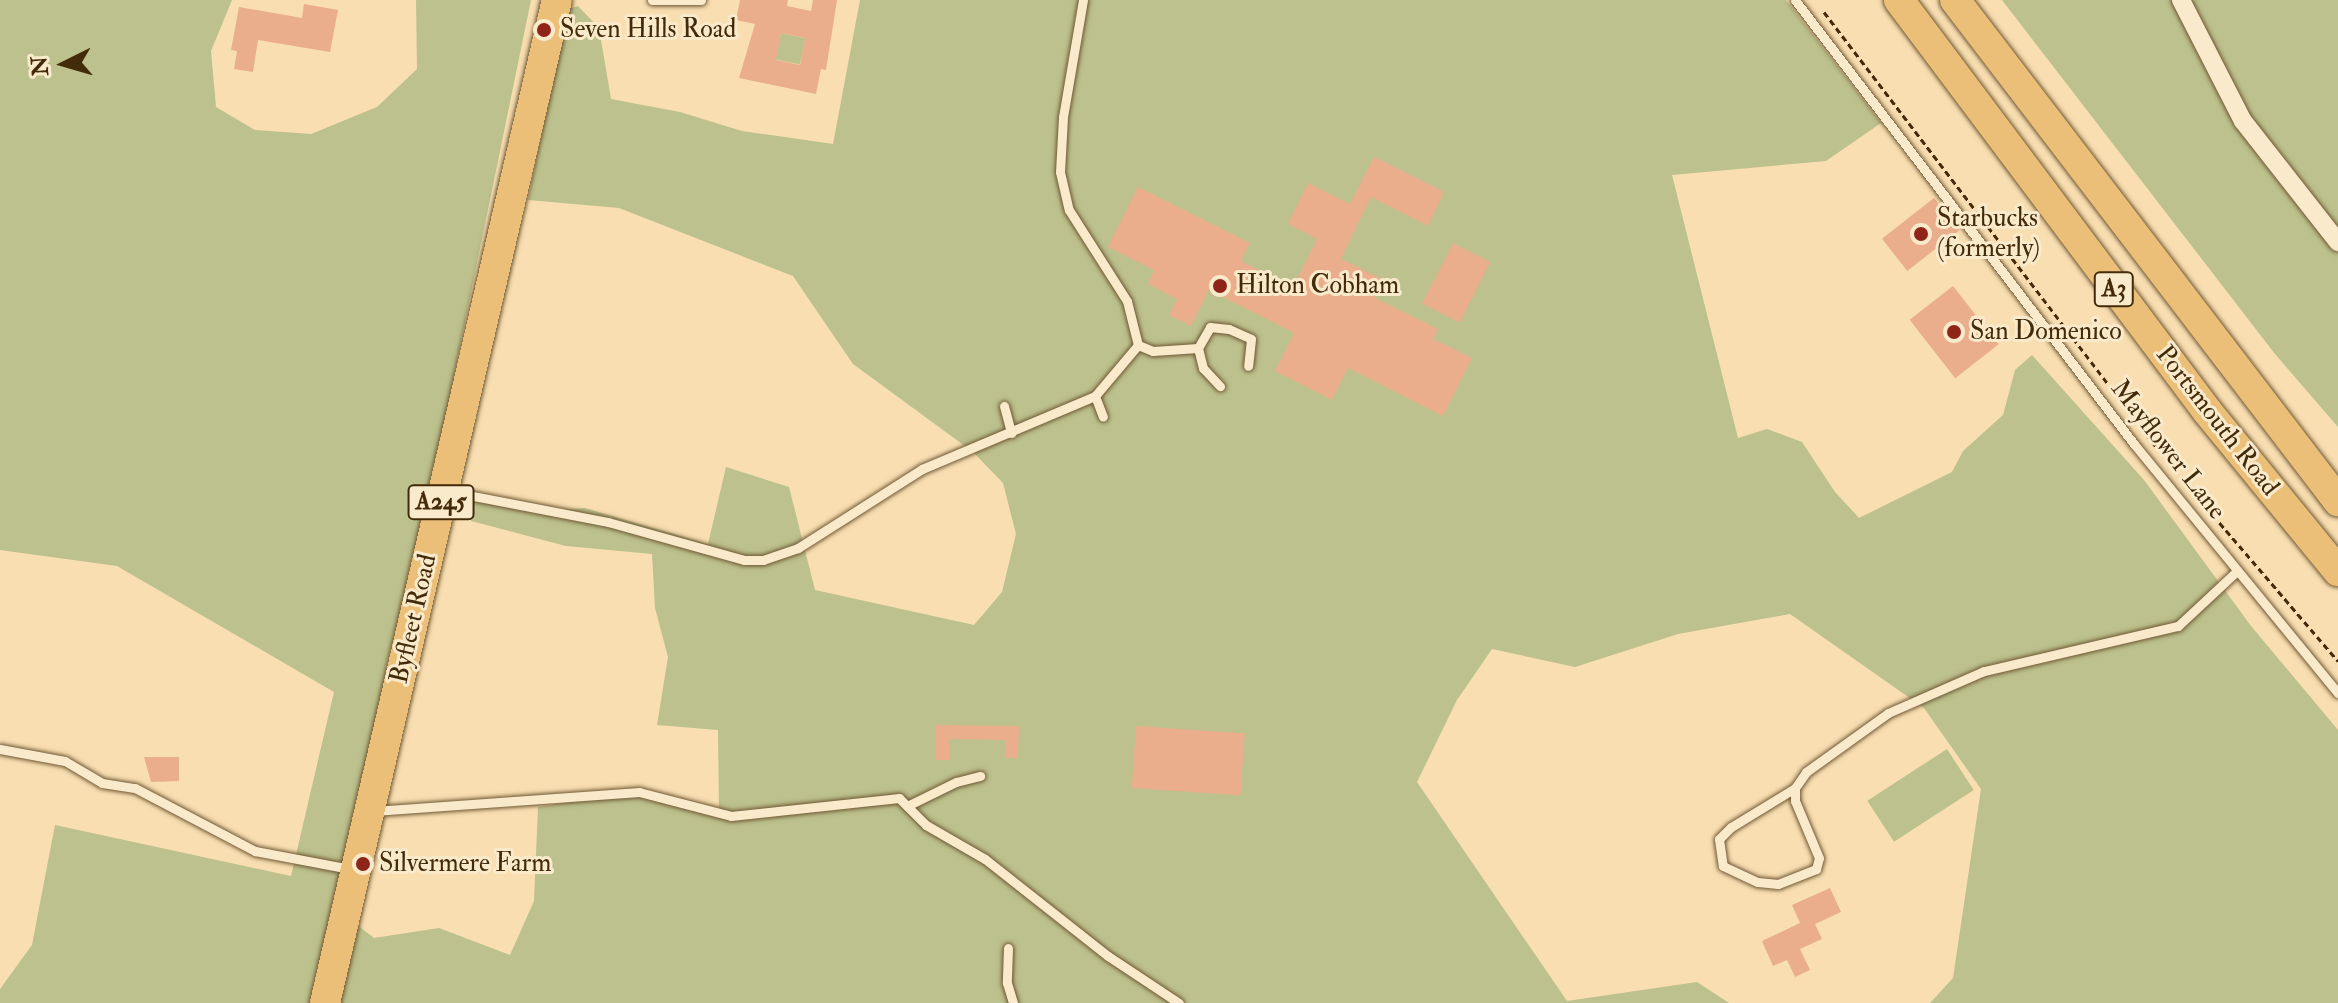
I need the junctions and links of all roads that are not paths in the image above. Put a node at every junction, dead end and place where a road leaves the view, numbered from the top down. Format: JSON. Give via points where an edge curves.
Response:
{"nodes":[{"id":1,"x":557,"y":0,"type":"edge"},
{"id":2,"x":652,"y":0,"type":"edge"},
{"id":3,"x":701,"y":0,"type":"edge"},
{"id":4,"x":1083,"y":0,"type":"edge"},
{"id":5,"x":1795,"y":0,"type":"edge"},
{"id":6,"x":1899,"y":0,"type":"edge"},
{"id":7,"x":1955,"y":0,"type":"edge"},
{"id":8,"x":2181,"y":0,"type":"edge"},
{"id":9,"x":2338,"y":242,"type":"edge"},
{"id":10,"x":1138,"y":345,"type":"junction"},
{"id":11,"x":1198,"y":348,"type":"junction"},
{"id":12,"x":1248,"y":366,"type":"dead end"},
{"id":13,"x":1220,"y":386,"type":"dead end"},
{"id":14,"x":1095,"y":396,"type":"junction"},
{"id":15,"x":1004,"y":406,"type":"dead end"},
{"id":16,"x":1103,"y":417,"type":"dead end"},
{"id":17,"x":1011,"y":433,"type":"junction"},
{"id":18,"x":444,"y":490,"type":"junction"},
{"id":19,"x":2338,"y":501,"type":"edge"},
{"id":20,"x":2338,"y":571,"type":"edge"},
{"id":21,"x":2236,"y":572,"type":"junction"},
{"id":22,"x":2338,"y":693,"type":"edge"},
{"id":23,"x":0,"y":749,"type":"edge"},
{"id":24,"x":980,"y":776,"type":"dead end"},
{"id":25,"x":1795,"y":788,"type":"junction"},
{"id":26,"x":907,"y":806,"type":"junction"},
{"id":27,"x":371,"y":811,"type":"junction"},
{"id":28,"x":357,"y":870,"type":"junction"},
{"id":29,"x":1008,"y":948,"type":"dead end"},
{"id":30,"x":325,"y":1003,"type":"edge"},
{"id":31,"x":1013,"y":1003,"type":"edge"},
{"id":32,"x":1179,"y":1003,"type":"edge"}],
"edges":[{"from":1,"to":18,"type":"main road","name":"Byfleet Road","number":"A245"},
{"from":2,"to":3,"type":"lane"},
{"from":4,"to":10,"type":"lane","via":[[1063,117],[1063,191],[1106,275],[1127,301]]},
{"from":5,"to":21,"type":"lane","name":"Mayflower Lane"},
{"from":6,"to":20,"type":"main road","name":"Portsmouth Road","number":"A3","via":[[2190,389]]},
{"from":7,"to":19,"type":"main road","name":"Portsmouth Road","number":"A3"},
{"from":8,"to":9,"type":"street","via":[[2243,121]]},
{"from":10,"to":11,"type":"lane","via":[[1153,351]]},
{"from":10,"to":14,"type":"lane"},
{"from":11,"to":12,"type":"lane","via":[[1210,327],[1229,329],[1251,339]]},
{"from":11,"to":13,"type":"lane","via":[[1203,368]]},
{"from":14,"to":16,"type":"lane"},
{"from":14,"to":17,"type":"lane"},
{"from":15,"to":17,"type":"lane"},
{"from":17,"to":18,"type":"lane","via":[[922,469],[798,548],[763,560],[744,560],[608,522]]},
{"from":18,"to":27,"type":"main road","name":"Byfleet Road","number":"A245"},
{"from":21,"to":22,"type":"lane","name":"Mayflower Lane"},
{"from":21,"to":25,"type":"lane","via":[[2188,619],[2165,632],[1984,671],[1888,713],[1806,772]]},
{"from":23,"to":28,"type":"lane","via":[[65,761],[102,783],[135,788],[255,851]]},
{"from":24,"to":26,"type":"lane"},
{"from":25,"to":25,"type":"lane","via":[[1752,810],[1725,833],[1718,853],[1723,866],[1758,882],[1778,884],[1816,869],[1819,858],[1795,801]]},
{"from":26,"to":27,"type":"lane","via":[[899,798],[731,816],[639,792]]},
{"from":26,"to":32,"type":"lane","via":[[926,825],[985,859],[1108,956]]},
{"from":27,"to":28,"type":"main road","name":"Byfleet Road","number":"A245"},
{"from":28,"to":30,"type":"main road","name":"Byfleet Road","number":"A245"},
{"from":29,"to":31,"type":"lane","via":[[1007,983]]}]}
